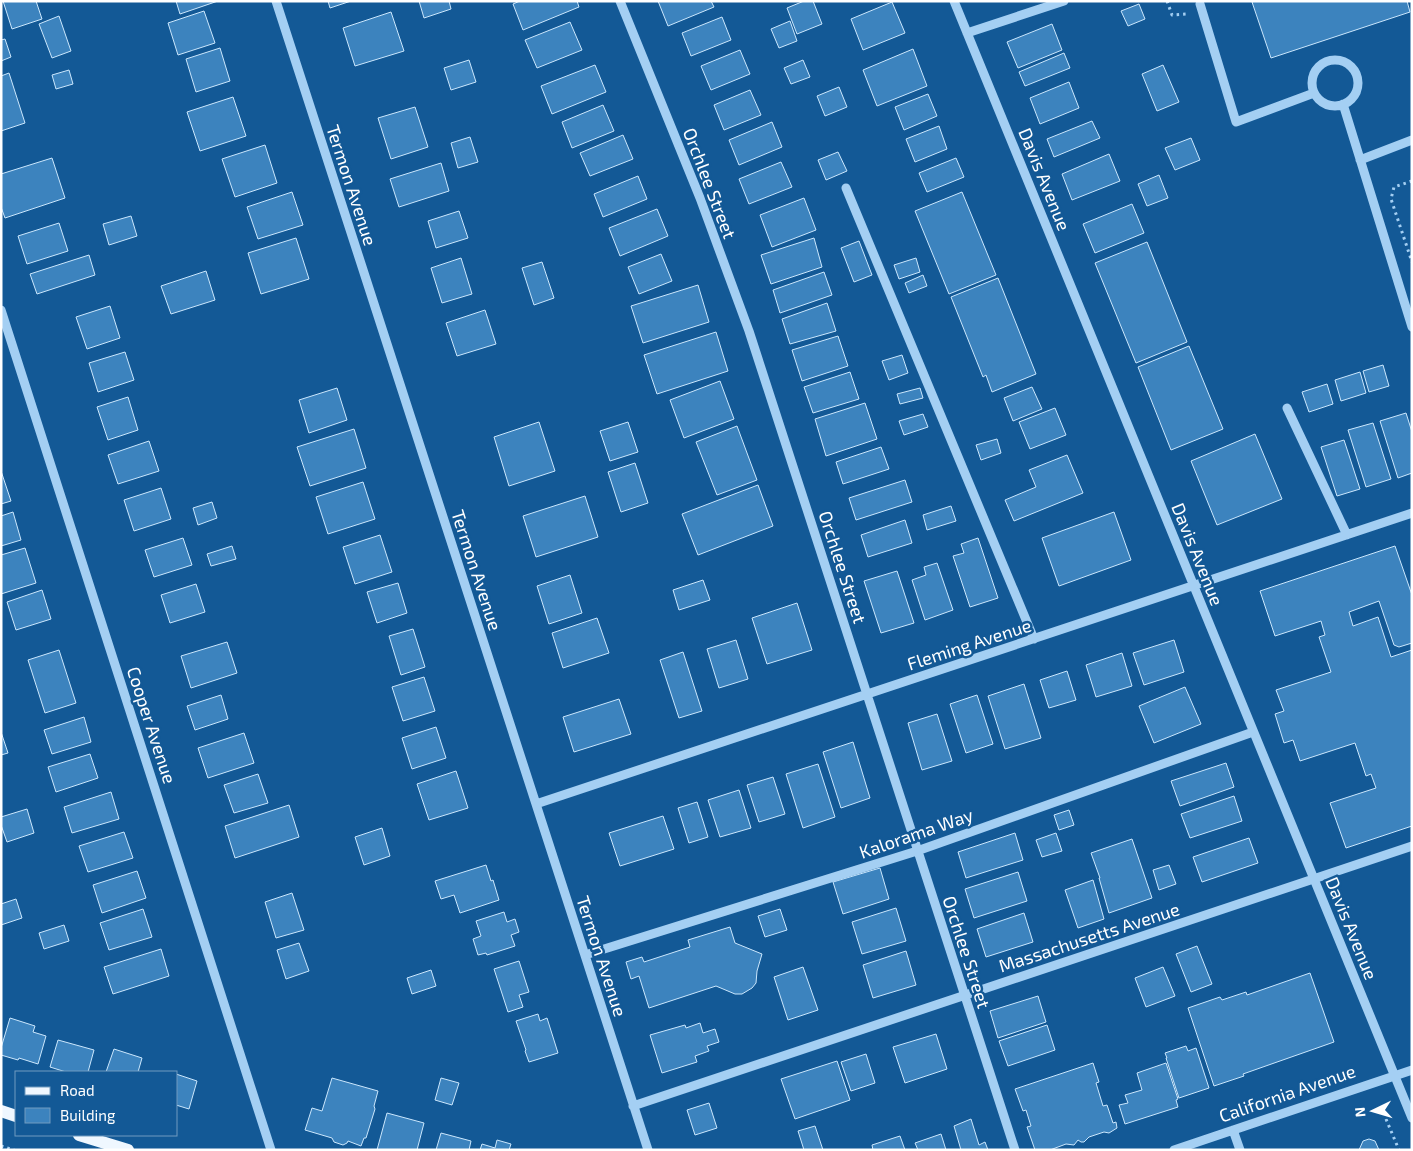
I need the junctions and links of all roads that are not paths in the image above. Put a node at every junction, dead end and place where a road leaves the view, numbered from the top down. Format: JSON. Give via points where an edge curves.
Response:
{"nodes":[{"id":1,"x":276,"y":1,"type":"edge"},
{"id":2,"x":620,"y":1,"type":"edge"},
{"id":3,"x":954,"y":1,"type":"edge"},
{"id":4,"x":1064,"y":1,"type":"edge"},
{"id":5,"x":1202,"y":8,"type":"road end"},
{"id":6,"x":968,"y":33,"type":"junction"},
{"id":7,"x":1314,"y":93,"type":"junction"},
{"id":8,"x":1343,"y":104,"type":"junction"},
{"id":9,"x":1412,"y":140,"type":"edge"},
{"id":10,"x":1360,"y":160,"type":"junction"},
{"id":11,"x":846,"y":188,"type":"dead end"},
{"id":12,"x":1,"y":310,"type":"edge"},
{"id":13,"x":1412,"y":327,"type":"edge"},
{"id":14,"x":1287,"y":408,"type":"dead end"},
{"id":15,"x":1412,"y":514,"type":"edge"},
{"id":16,"x":1347,"y":535,"type":"junction"},
{"id":17,"x":1194,"y":586,"type":"junction"},
{"id":18,"x":1034,"y":639,"type":"junction"},
{"id":19,"x":867,"y":695,"type":"junction"},
{"id":20,"x":1253,"y":732,"type":"junction"},
{"id":21,"x":536,"y":804,"type":"junction"},
{"id":22,"x":1412,"y":846,"type":"edge"},
{"id":23,"x":917,"y":851,"type":"junction"},
{"id":24,"x":1314,"y":879,"type":"junction"},
{"id":25,"x":585,"y":955,"type":"junction"},
{"id":26,"x":964,"y":995,"type":"junction"},
{"id":27,"x":1412,"y":1070,"type":"edge"},
{"id":28,"x":1394,"y":1075,"type":"junction"},
{"id":29,"x":634,"y":1106,"type":"junction"},
{"id":30,"x":1,"y":1111,"type":"edge"},
{"id":31,"x":15,"y":1116,"type":"edge"},
{"id":32,"x":1412,"y":1118,"type":"edge"},
{"id":33,"x":1233,"y":1130,"type":"junction"},
{"id":34,"x":82,"y":1136,"type":"edge"},
{"id":35,"x":128,"y":1150,"type":"edge"},
{"id":36,"x":271,"y":1150,"type":"edge"},
{"id":37,"x":648,"y":1150,"type":"edge"},
{"id":38,"x":1015,"y":1150,"type":"edge"},
{"id":39,"x":1174,"y":1150,"type":"edge"},
{"id":40,"x":1240,"y":1150,"type":"edge"}],
"edges":[{"from":1,"to":21,"type":"street","name":"Termon Avenue"},
{"from":2,"to":19,"type":"street","name":"Orchlee Street","via":[[700,198],[749,331]]},
{"from":3,"to":6,"type":"street","name":"Davis Avenue"},
{"from":4,"to":6,"type":"street"},
{"from":5,"to":7,"type":"street","via":[[1236,122]]},
{"from":6,"to":17,"type":"street","name":"Davis Avenue"},
{"from":7,"to":8,"type":"street","via":[[1331,106]]},
{"from":7,"to":8,"type":"street","via":[[1312,78],[1315,71],[1326,61],[1342,61],[1354,70],[1358,86],[1356,94]]},
{"from":8,"to":10,"type":"street"},
{"from":9,"to":10,"type":"street"},
{"from":10,"to":13,"type":"street"},
{"from":11,"to":18,"type":"street"},
{"from":12,"to":36,"type":"street","name":"Cooper Avenue"},
{"from":14,"to":16,"type":"street"},
{"from":15,"to":16,"type":"street","name":"Fleming Avenue"},
{"from":16,"to":17,"type":"street","name":"Fleming Avenue"},
{"from":17,"to":18,"type":"street","name":"Fleming Avenue"},
{"from":17,"to":20,"type":"street","name":"Davis Avenue"},
{"from":18,"to":19,"type":"street","name":"Fleming Avenue"},
{"from":19,"to":21,"type":"street","name":"Fleming Avenue"},
{"from":19,"to":23,"type":"street","name":"Orchlee Street"},
{"from":20,"to":23,"type":"street","name":"Kalorama Way"},
{"from":20,"to":24,"type":"street","name":"Davis Avenue"},
{"from":21,"to":25,"type":"street","name":"Termon Avenue"},
{"from":22,"to":24,"type":"street","name":"Massachusetts Avenue"},
{"from":23,"to":25,"type":"street","name":"Kalorama Way"},
{"from":23,"to":26,"type":"street","name":"Orchlee Street"},
{"from":24,"to":26,"type":"street","name":"Massachusetts Avenue"},
{"from":24,"to":28,"type":"street","name":"Davis Avenue"},
{"from":25,"to":29,"type":"street","name":"Termon Avenue"},
{"from":26,"to":29,"type":"street","name":"Massachusetts Avenue"},
{"from":26,"to":38,"type":"street","name":"Orchlee Street"},
{"from":27,"to":28,"type":"street","name":"California Avenue"},
{"from":28,"to":32,"type":"street","name":"Davis Avenue"},
{"from":28,"to":33,"type":"street","name":"California Avenue"},
{"from":29,"to":37,"type":"street","name":"Termon Avenue"},
{"from":30,"to":31,"type":"main road"},
{"from":33,"to":39,"type":"street","name":"California Avenue"},
{"from":33,"to":40,"type":"street"},
{"from":34,"to":35,"type":"main road"}]}
